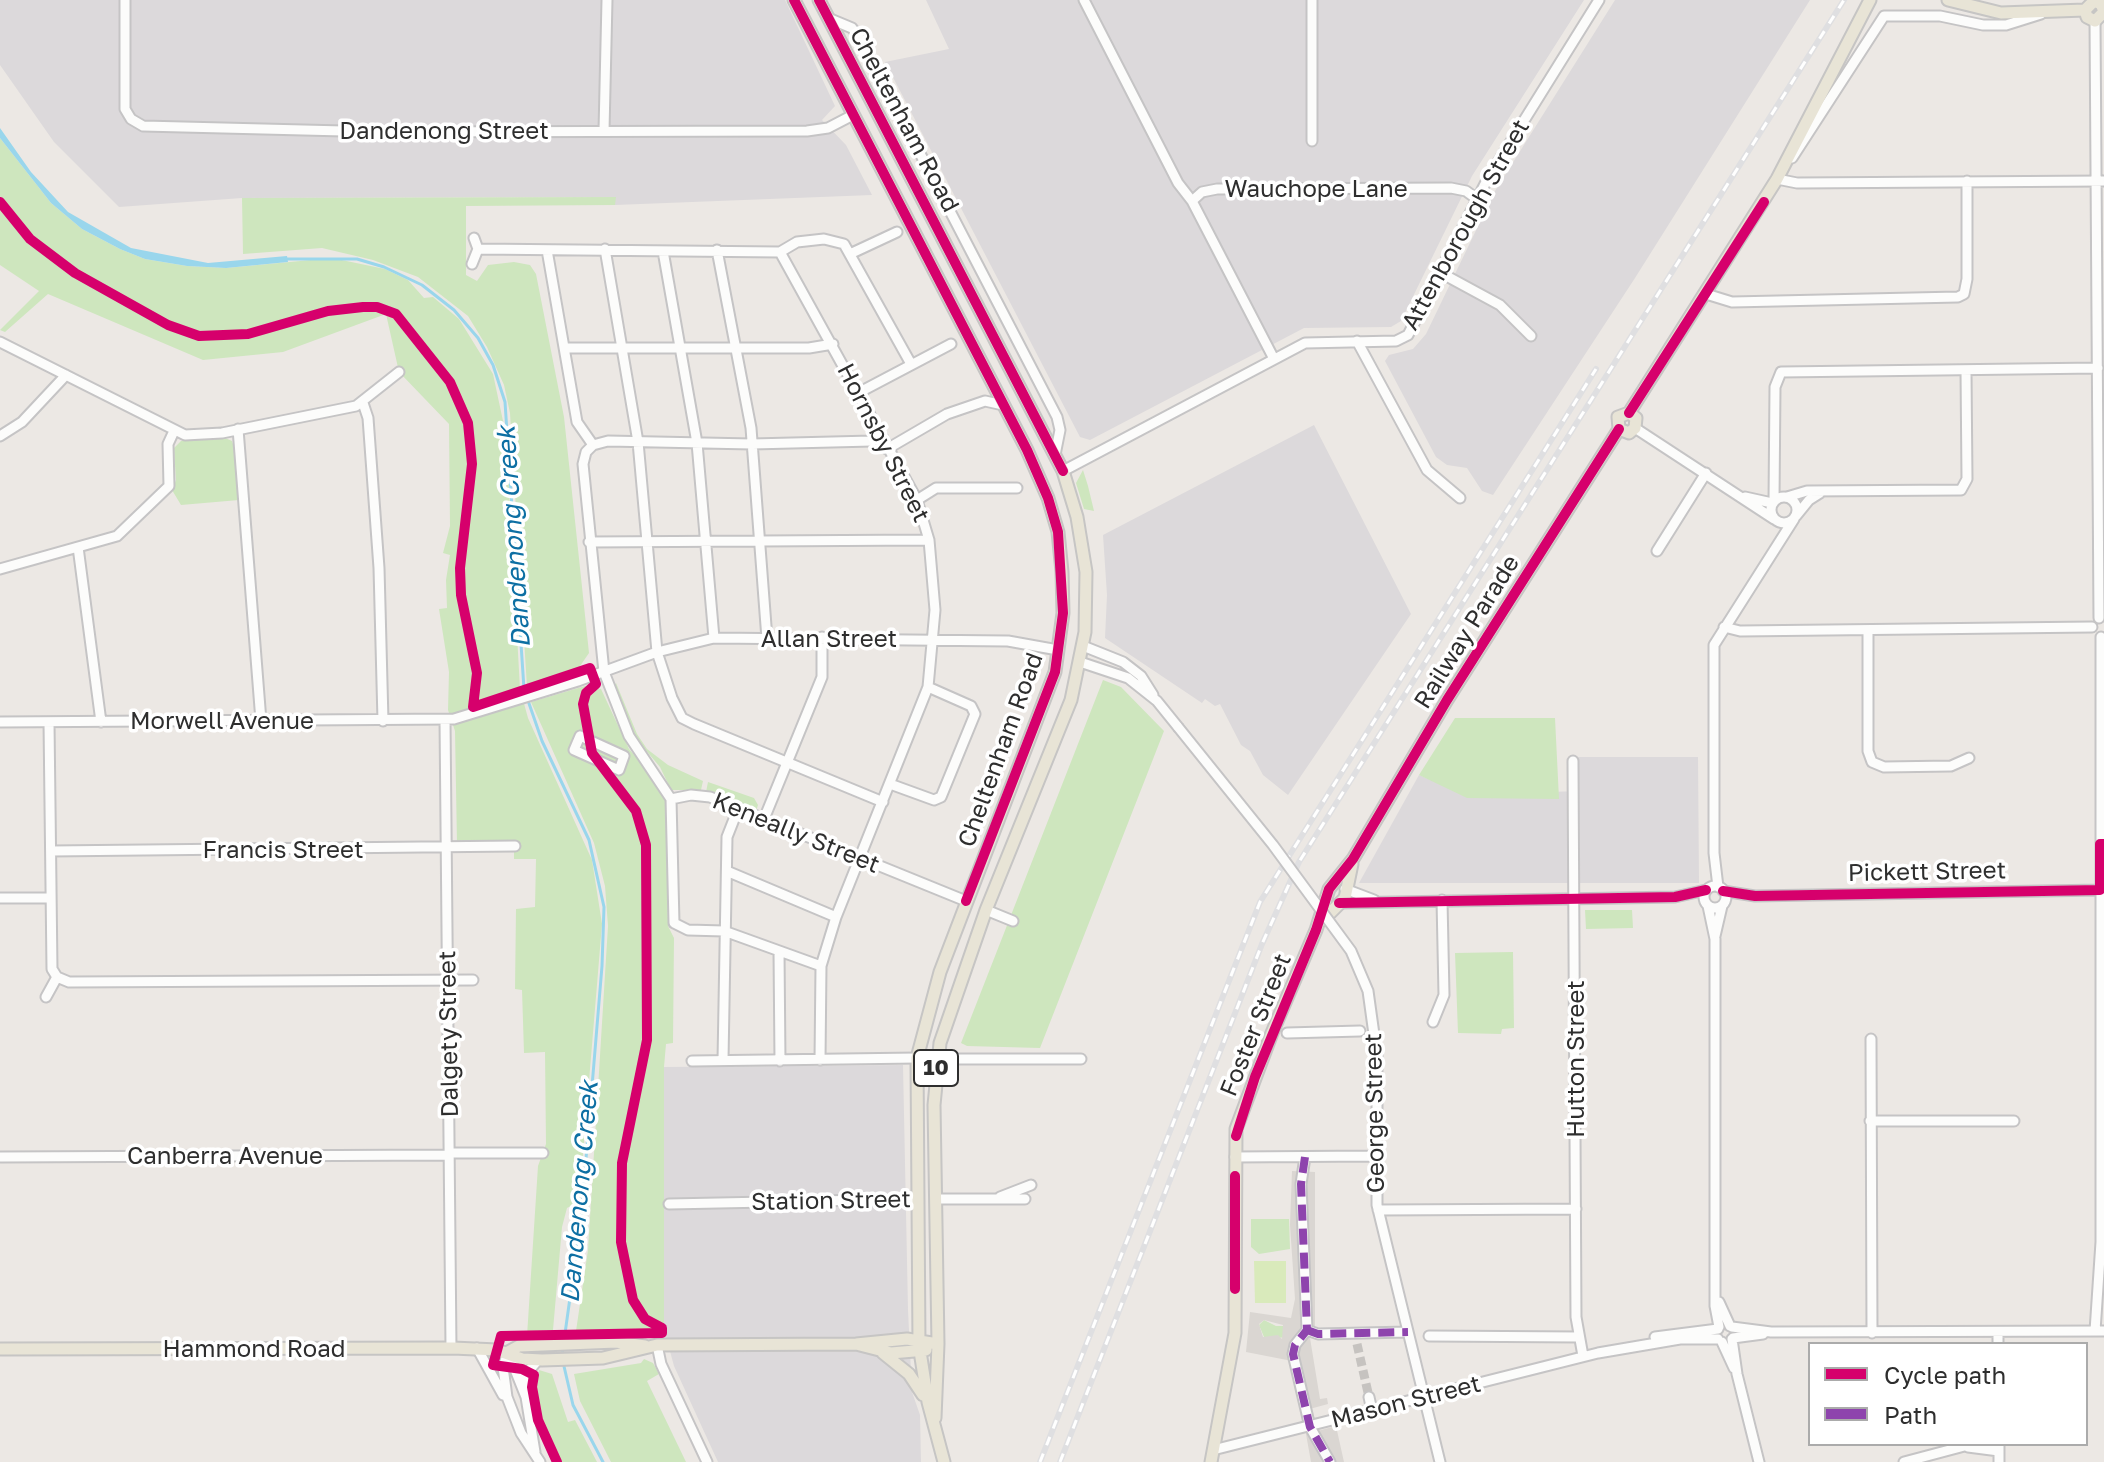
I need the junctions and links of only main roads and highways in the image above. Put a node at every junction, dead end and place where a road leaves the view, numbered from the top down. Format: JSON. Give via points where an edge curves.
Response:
{"nodes":[{"id":1,"x":794,"y":0,"type":"edge"},
{"id":2,"x":819,"y":0,"type":"edge"},
{"id":3,"x":830,"y":0,"type":"edge"},
{"id":4,"x":1870,"y":0,"type":"edge"},
{"id":5,"x":1948,"y":0,"type":"edge"},
{"id":6,"x":2091,"y":4,"type":"edge"},
{"id":7,"x":2101,"y":15,"type":"edge"},
{"id":8,"x":828,"y":18,"type":"junction"},
{"id":9,"x":874,"y":104,"type":"junction"},
{"id":10,"x":853,"y":115,"type":"junction"},
{"id":11,"x":1629,"y":413,"type":"junction"},
{"id":12,"x":1619,"y":429,"type":"junction"},
{"id":13,"x":1083,"y":646,"type":"junction"},
{"id":14,"x":1058,"y":650,"type":"junction"},
{"id":15,"x":1080,"y":662,"type":"junction"},
{"id":16,"x":1353,"y":859,"type":"junction"},
{"id":17,"x":1329,"y":889,"type":"junction"},
{"id":18,"x":1345,"y":889,"type":"junction"},
{"id":19,"x":966,"y":901,"type":"junction"},
{"id":20,"x":1338,"y":903,"type":"junction"},
{"id":21,"x":986,"y":910,"type":"junction"},
{"id":22,"x":1316,"y":930,"type":"junction"},
{"id":23,"x":917,"y":1058,"type":"junction"},
{"id":24,"x":937,"y":1059,"type":"junction"},
{"id":25,"x":916,"y":1199,"type":"junction"},
{"id":26,"x":936,"y":1199,"type":"junction"},
{"id":27,"x":919,"y":1339,"type":"junction"},
{"id":28,"x":856,"y":1344,"type":"junction"},
{"id":29,"x":938,"y":1344,"type":"junction"},
{"id":30,"x":651,"y":1346,"type":"junction"},
{"id":31,"x":0,"y":1349,"type":"edge"},
{"id":32,"x":879,"y":1351,"type":"junction"},
{"id":33,"x":508,"y":1352,"type":"junction"},
{"id":34,"x":920,"y":1353,"type":"junction"},
{"id":35,"x":928,"y":1402,"type":"junction"},
{"id":36,"x":934,"y":1423,"type":"junction"},
{"id":37,"x":1212,"y":1456,"type":"edge"},
{"id":38,"x":944,"y":1462,"type":"edge"}],
"edges":[{"from":1,"to":10,"type":"main road","name":"Cheltenham Road","number":"10"},
{"from":2,"to":8,"type":"main road","name":"Cheltenham Road","number":"10"},
{"from":3,"to":8,"type":"main road"},
{"from":4,"to":11,"type":"main road","via":[[1780,174]]},
{"from":5,"to":6,"type":"main road","via":[[2001,13]]},
{"from":6,"to":7,"type":"main road","via":[[2087,17]]},
{"from":8,"to":9,"type":"main road","name":"Cheltenham Road","number":"10"},
{"from":9,"to":10,"type":"main road","name":"Dandenong Street"},
{"from":9,"to":13,"type":"main road","name":"Cheltenham Road","number":"10","via":[[1063,471],[1085,560]]},
{"from":10,"to":14,"type":"main road","name":"Cheltenham Road","number":"10","via":[[1048,498],[1058,532],[1063,613]]},
{"from":11,"to":12,"type":"main road","via":[[1618,417]]},
{"from":11,"to":12,"type":"main road","via":[[1636,418],[1635,428],[1629,433]]},
{"from":12,"to":16,"type":"main road","name":"Railway Parade"},
{"from":13,"to":14,"type":"main road"},
{"from":13,"to":15,"type":"main road","number":"10"},
{"from":14,"to":15,"type":"main road"},
{"from":14,"to":19,"type":"main road","name":"Cheltenham Road","number":"10","via":[[1055,672]]},
{"from":15,"to":21,"type":"main road","name":"Cheltenham Road","number":"10","via":[[1066,714]]},
{"from":16,"to":17,"type":"main road","name":"Railway Parade"},
{"from":16,"to":18,"type":"main road","name":"Railway Parade"},
{"from":17,"to":18,"type":"main road"},
{"from":17,"to":20,"type":"main road","via":[[1329,899]]},
{"from":17,"to":22,"type":"main road","name":"Foster Street"},
{"from":18,"to":20,"type":"main road","via":[[1345,898]]},
{"from":19,"to":21,"type":"main road"},
{"from":19,"to":23,"type":"main road","name":"Cheltenham Road","number":"10"},
{"from":20,"to":22,"type":"main road","name":"Foster Street"},
{"from":21,"to":24,"type":"main road","name":"Cheltenham Road","number":"10"},
{"from":22,"to":37,"type":"main road","name":"Foster Street","via":[[1238,1122],[1235,1333]]},
{"from":23,"to":24,"type":"main road"},
{"from":23,"to":25,"type":"main road","name":"Cheltenham Road","number":"10"},
{"from":24,"to":26,"type":"main road","name":"Cheltenham Road","number":"10"},
{"from":25,"to":26,"type":"main road","name":"Station Street"},
{"from":25,"to":27,"type":"main road","name":"Cheltenham Road","number":"10"},
{"from":26,"to":29,"type":"main road","name":"Cheltenham Road","number":"10"},
{"from":27,"to":28,"type":"main road","name":"Hammond Road"},
{"from":27,"to":29,"type":"main road","name":"Hammond Road"},
{"from":27,"to":34,"type":"main road","name":"Cheltenham Road","number":"10"},
{"from":28,"to":30,"type":"main road","name":"Hammond Road"},
{"from":28,"to":32,"type":"main road","name":"Hammond Road"},
{"from":29,"to":34,"type":"main road"},
{"from":29,"to":36,"type":"main road","name":"Cheltenham Road","number":"10"},
{"from":30,"to":33,"type":"main road","name":"Hammond Road","via":[[519,1346]]},
{"from":30,"to":33,"type":"main road","name":"Hammond Road","via":[[585,1359],[540,1360]]},
{"from":31,"to":33,"type":"main road","name":"Hammond Road"},
{"from":32,"to":34,"type":"main road","name":"Hammond Road"},
{"from":32,"to":35,"type":"main road","via":[[909,1374]]},
{"from":34,"to":35,"type":"main road","name":"Cheltenham Road","number":"10"},
{"from":35,"to":36,"type":"main road","name":"Cheltenham Road","number":"10"},
{"from":36,"to":38,"type":"main road","name":"Cheltenham Road","number":"10"}]}
